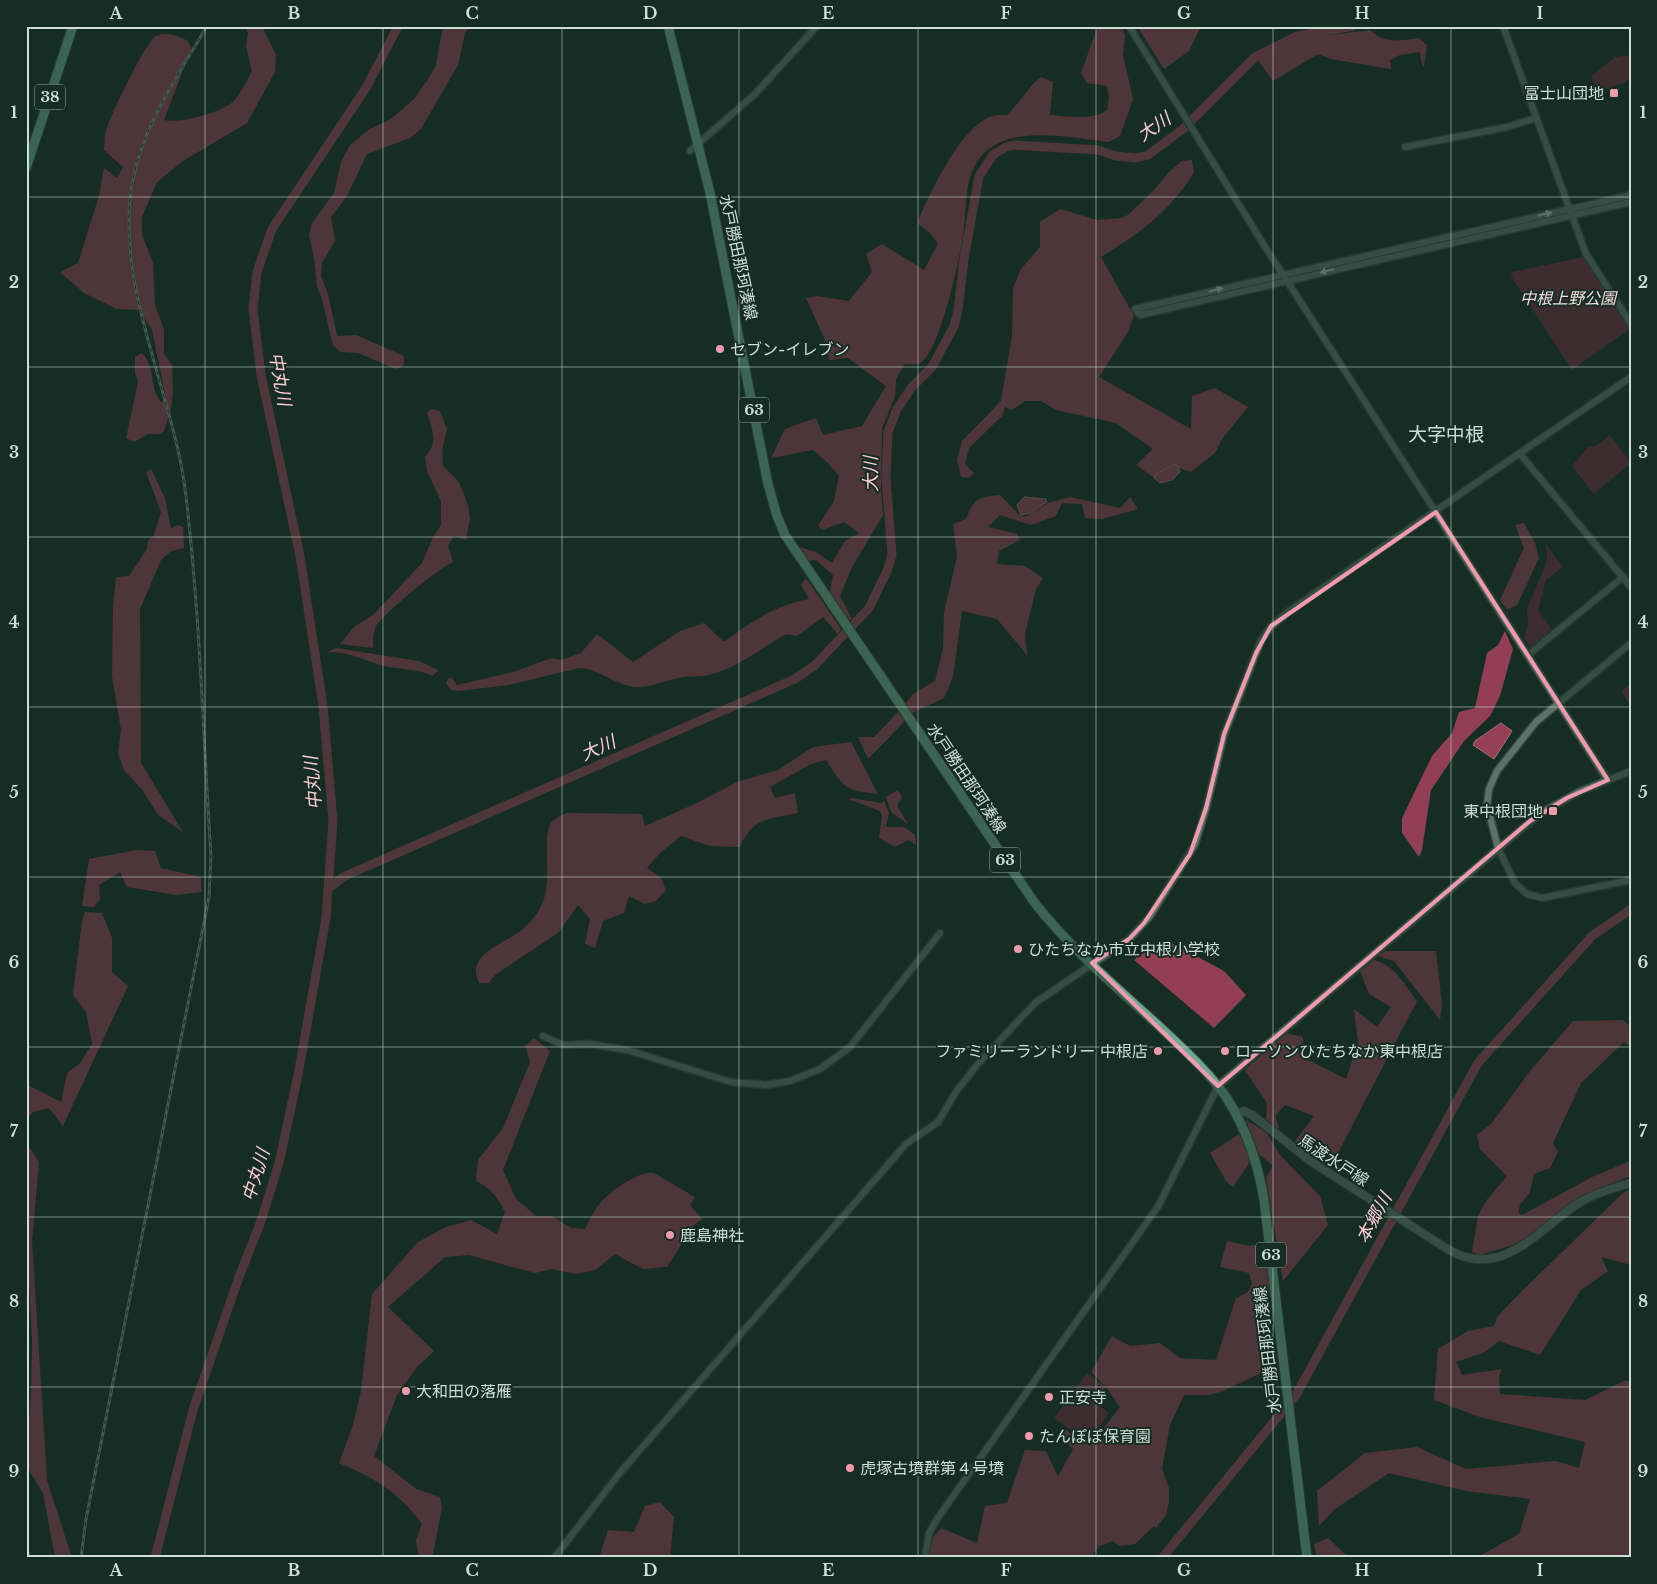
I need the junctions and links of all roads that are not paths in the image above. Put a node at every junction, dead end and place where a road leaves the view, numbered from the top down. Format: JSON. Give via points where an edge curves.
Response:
{"nodes":[{"id":1,"x":73,"y":26,"type":"edge"},
{"id":2,"x":668,"y":26,"type":"edge"},
{"id":3,"x":816,"y":26,"type":"edge"},
{"id":4,"x":1129,"y":26,"type":"edge"},
{"id":5,"x":1503,"y":26,"type":"edge"},
{"id":6,"x":1536,"y":118,"type":"junction"},
{"id":7,"x":698,"y":144,"type":"junction"},
{"id":8,"x":1405,"y":147,"type":"dead end"},
{"id":9,"x":690,"y":151,"type":"dead end"},
{"id":10,"x":26,"y":168,"type":"edge"},
{"id":11,"x":1631,"y":195,"type":"edge"},
{"id":12,"x":1631,"y":202,"type":"edge"},
{"id":13,"x":1569,"y":208,"type":"junction"},
{"id":14,"x":1572,"y":216,"type":"junction"},
{"id":15,"x":1283,"y":273,"type":"junction"},
{"id":16,"x":1288,"y":281,"type":"junction"},
{"id":17,"x":1631,"y":324,"type":"edge"},
{"id":18,"x":1631,"y":377,"type":"edge"},
{"id":19,"x":1520,"y":454,"type":"junction"},
{"id":20,"x":1436,"y":512,"type":"junction"},
{"id":21,"x":1623,"y":577,"type":"junction"},
{"id":22,"x":1631,"y":587,"type":"edge"},
{"id":23,"x":1631,"y":643,"type":"edge"},
{"id":24,"x":1528,"y":655,"type":"junction"},
{"id":25,"x":1558,"y":703,"type":"junction"},
{"id":26,"x":1631,"y":772,"type":"edge"},
{"id":27,"x":1608,"y":780,"type":"junction"},
{"id":28,"x":1498,"y":848,"type":"junction"},
{"id":29,"x":1631,"y":880,"type":"edge"},
{"id":30,"x":940,"y":933,"type":"dead end"},
{"id":31,"x":1092,"y":963,"type":"junction"},
{"id":32,"x":543,"y":1036,"type":"dead end"},
{"id":33,"x":1218,"y":1086,"type":"junction"},
{"id":34,"x":1236,"y":1114,"type":"junction"},
{"id":35,"x":1631,"y":1183,"type":"edge"},
{"id":36,"x":26,"y":1554,"type":"edge"},
{"id":37,"x":28,"y":1558,"type":"edge"},
{"id":38,"x":554,"y":1558,"type":"edge"},
{"id":39,"x":924,"y":1558,"type":"edge"},
{"id":40,"x":1307,"y":1558,"type":"edge"}],
"edges":[{"from":1,"to":10,"type":"main road","number":"38"},
{"from":2,"to":7,"type":"main road","name":"水戸勝田那珂湊線","number":"63"},
{"from":3,"to":7,"type":"street","via":[[755,94]]},
{"from":4,"to":15,"type":"street"},
{"from":5,"to":6,"type":"street"},
{"from":6,"to":8,"type":"street","via":[[1507,127]]},
{"from":6,"to":13,"type":"street"},
{"from":7,"to":9,"type":"street"},
{"from":7,"to":31,"type":"main road","name":"水戸勝田那珂湊線","number":"63","via":[[774,507],[794,551],[1034,902],[1056,929]]},
{"from":11,"to":13,"type":"street"},
{"from":12,"to":14,"type":"street"},
{"from":13,"to":14,"type":"street"},
{"from":15,"to":13,"type":"street","one_way":true},
{"from":14,"to":16,"type":"street","one_way":true},
{"from":14,"to":17,"type":"street","via":[[1586,254]]},
{"from":15,"to":16,"type":"street"},
{"from":16,"to":15,"type":"street","one_way":true,"via":[[1140,315],[1135,309]]},
{"from":16,"to":20,"type":"street"},
{"from":18,"to":19,"type":"street"},
{"from":19,"to":20,"type":"street"},
{"from":19,"to":21,"type":"street"},
{"from":20,"to":24,"type":"street"},
{"from":20,"to":31,"type":"street","via":[[1271,626],[1258,646],[1224,734],[1192,849],[1144,923],[1129,939]]},
{"from":21,"to":22,"type":"street"},
{"from":21,"to":24,"type":"street"},
{"from":23,"to":25,"type":"street"},
{"from":24,"to":25,"type":"street"},
{"from":25,"to":27,"type":"street"},
{"from":25,"to":28,"type":"street","via":[[1532,726],[1492,780],[1487,805]]},
{"from":26,"to":27,"type":"street"},
{"from":27,"to":28,"type":"street","via":[[1551,807]]},
{"from":28,"to":29,"type":"street","via":[[1515,883],[1534,897]]},
{"from":28,"to":33,"type":"street"},
{"from":30,"to":32,"type":"street","via":[[850,1047],[827,1066],[790,1082],[766,1085],[731,1082],[627,1050],[590,1044],[563,1045]]},
{"from":31,"to":33,"type":"main road","name":"水戸勝田那珂湊線","number":"63"},
{"from":31,"to":38,"type":"street","via":[[1036,1003],[977,1065],[938,1122],[906,1144],[618,1474]]},
{"from":33,"to":34,"type":"main road","name":"水戸勝田那珂湊線","number":"63"},
{"from":33,"to":39,"type":"street","via":[[1159,1205],[937,1519],[929,1533]]},
{"from":34,"to":35,"type":"main road","name":"馬渡水戸線","via":[[1244,1111],[1252,1115],[1293,1149],[1456,1254],[1472,1260],[1486,1260],[1512,1252],[1578,1204]]},
{"from":34,"to":40,"type":"main road","name":"水戸勝田那珂湊線","number":"63","via":[[1250,1145],[1262,1186]]},
{"from":36,"to":37,"type":"street"}]}
